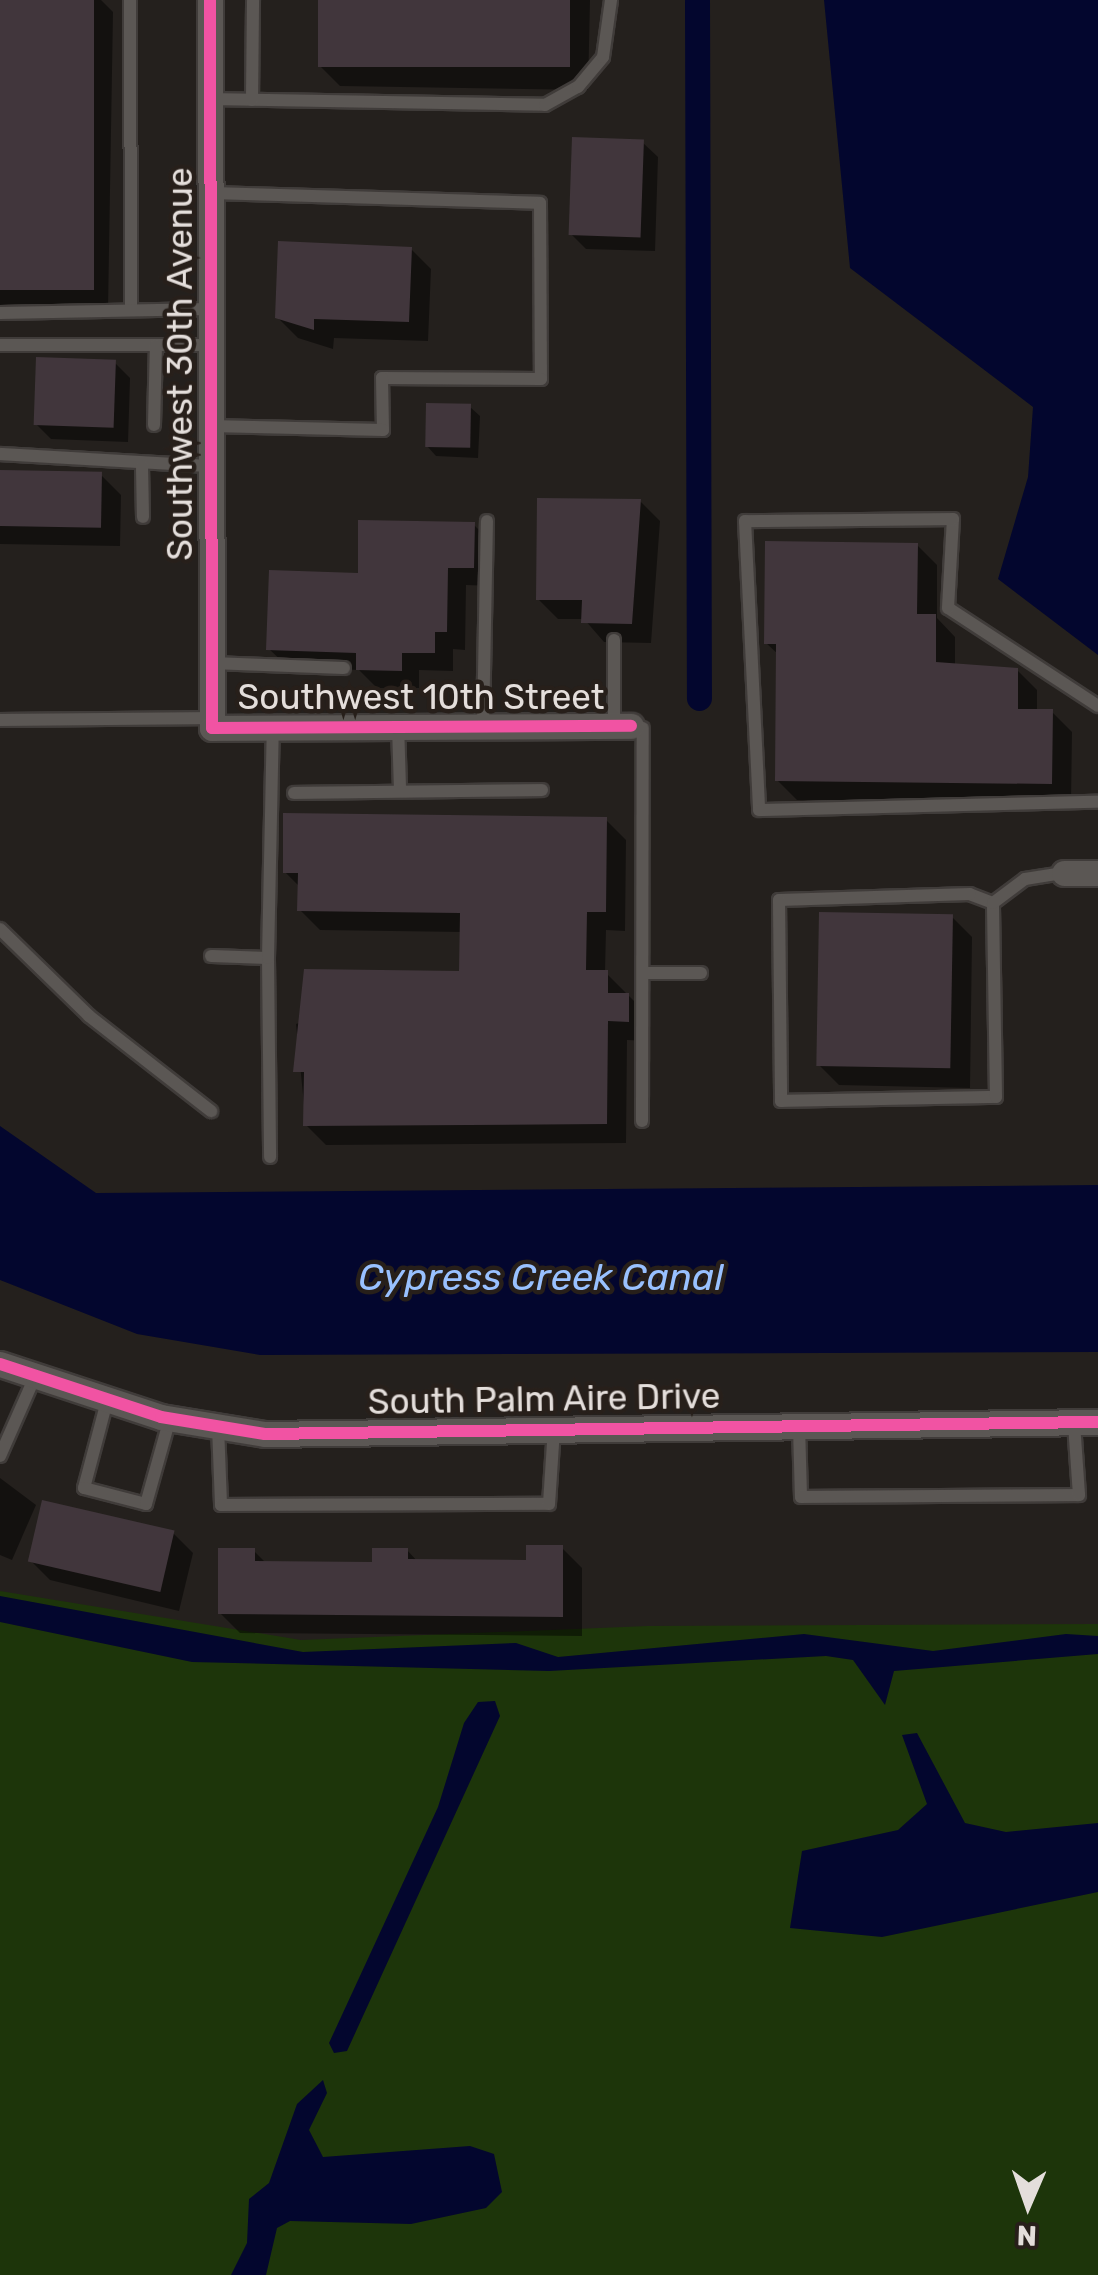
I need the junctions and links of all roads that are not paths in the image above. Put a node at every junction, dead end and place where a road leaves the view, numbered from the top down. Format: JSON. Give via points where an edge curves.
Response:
{"nodes":[{"id":1,"x":130,"y":0,"type":"edge"},
{"id":2,"x":210,"y":0,"type":"edge"},
{"id":3,"x":253,"y":0,"type":"edge"},
{"id":4,"x":610,"y":0,"type":"edge"},
{"id":5,"x":210,"y":99,"type":"junction"},
{"id":6,"x":252,"y":100,"type":"junction"},
{"id":7,"x":210,"y":193,"type":"junction"},
{"id":8,"x":210,"y":309,"type":"junction"},
{"id":9,"x":131,"y":310,"type":"junction"},
{"id":10,"x":0,"y":313,"type":"edge"},
{"id":11,"x":0,"y":344,"type":"edge"},
{"id":12,"x":156,"y":345,"type":"junction"},
{"id":13,"x":210,"y":345,"type":"junction"},
{"id":14,"x":154,"y":425,"type":"dead end"},
{"id":15,"x":210,"y":426,"type":"junction"},
{"id":16,"x":0,"y":454,"type":"edge"},
{"id":17,"x":142,"y":466,"type":"junction"},
{"id":18,"x":211,"y":466,"type":"junction"},
{"id":19,"x":143,"y":517,"type":"dead end"},
{"id":20,"x":487,"y":521,"type":"dead end"},
{"id":21,"x":614,"y":640,"type":"dead end"},
{"id":22,"x":212,"y":663,"type":"junction"},
{"id":23,"x":344,"y":668,"type":"dead end"},
{"id":24,"x":1098,"y":706,"type":"edge"},
{"id":25,"x":0,"y":720,"type":"edge"},
{"id":26,"x":212,"y":723,"type":"junction"},
{"id":27,"x":398,"y":725,"type":"junction"},
{"id":28,"x":483,"y":726,"type":"junction"},
{"id":29,"x":273,"y":727,"type":"junction"},
{"id":30,"x":629,"y":727,"type":"junction"},
{"id":31,"x":400,"y":790,"type":"junction"},
{"id":32,"x":542,"y":790,"type":"dead end"},
{"id":33,"x":294,"y":793,"type":"dead end"},
{"id":34,"x":1098,"y":802,"type":"edge"},
{"id":35,"x":1098,"y":872,"type":"edge"},
{"id":36,"x":1064,"y":873,"type":"joint"},
{"id":37,"x":993,"y":903,"type":"junction"},
{"id":38,"x":0,"y":929,"type":"edge"},
{"id":39,"x":210,"y":956,"type":"dead end"},
{"id":40,"x":268,"y":958,"type":"junction"},
{"id":41,"x":643,"y":973,"type":"junction"},
{"id":42,"x":701,"y":973,"type":"dead end"},
{"id":43,"x":211,"y":1110,"type":"dead end"},
{"id":44,"x":642,"y":1121,"type":"dead end"},
{"id":45,"x":270,"y":1157,"type":"dead end"},
{"id":46,"x":0,"y":1364,"type":"edge"},
{"id":47,"x":34,"y":1379,"type":"junction"},
{"id":48,"x":107,"y":1401,"type":"junction"},
{"id":49,"x":170,"y":1418,"type":"junction"},
{"id":50,"x":1086,"y":1422,"type":"edge"},
{"id":51,"x":218,"y":1426,"type":"junction"},
{"id":52,"x":799,"y":1426,"type":"junction"},
{"id":53,"x":554,"y":1428,"type":"junction"},
{"id":54,"x":0,"y":1456,"type":"edge"},
{"id":55,"x":1080,"y":1494,"type":"junction"},
{"id":56,"x":1098,"y":1494,"type":"edge"}],
"edges":[{"from":1,"to":9,"type":"lane"},
{"from":2,"to":5,"type":"street","name":"Southwest 30th Avenue"},
{"from":3,"to":6,"type":"lane"},
{"from":4,"to":6,"type":"lane","via":[[603,57],[545,105]]},
{"from":5,"to":6,"type":"lane"},
{"from":5,"to":7,"type":"street","name":"Southwest 30th Avenue"},
{"from":7,"to":8,"type":"street","name":"Southwest 30th Avenue"},
{"from":7,"to":15,"type":"lane","via":[[540,203],[541,379],[382,378],[384,430]]},
{"from":8,"to":9,"type":"lane"},
{"from":8,"to":13,"type":"street","name":"Southwest 30th Avenue"},
{"from":9,"to":10,"type":"lane"},
{"from":11,"to":12,"type":"lane"},
{"from":12,"to":13,"type":"lane"},
{"from":12,"to":14,"type":"lane"},
{"from":13,"to":15,"type":"street","name":"Southwest 30th Avenue"},
{"from":15,"to":18,"type":"street","name":"Southwest 30th Avenue"},
{"from":16,"to":17,"type":"lane"},
{"from":17,"to":18,"type":"lane"},
{"from":17,"to":19,"type":"lane"},
{"from":18,"to":22,"type":"street","name":"Southwest 30th Avenue"},
{"from":20,"to":28,"type":"lane"},
{"from":21,"to":30,"type":"lane"},
{"from":22,"to":23,"type":"lane"},
{"from":22,"to":26,"type":"street","name":"Southwest 30th Avenue"},
{"from":24,"to":34,"type":"lane","via":[[948,608],[953,520],[746,520],[759,810]]},
{"from":25,"to":26,"type":"lane"},
{"from":26,"to":29,"type":"street","name":"Southwest 10th Street"},
{"from":27,"to":28,"type":"street","name":"Southwest 10th Street"},
{"from":27,"to":29,"type":"street","name":"Southwest 10th Street"},
{"from":27,"to":31,"type":"lane"},
{"from":28,"to":30,"type":"street","name":"Southwest 10th Street"},
{"from":29,"to":40,"type":"lane"},
{"from":30,"to":41,"type":"lane"},
{"from":31,"to":32,"type":"lane"},
{"from":31,"to":33,"type":"lane"},
{"from":35,"to":36,"type":"street"},
{"from":36,"to":37,"type":"lane","via":[[1025,880]]},
{"from":37,"to":37,"type":"lane","via":[[996,1097],[782,1101],[779,900],[970,894]]},
{"from":38,"to":43,"type":"lane","via":[[90,1016]]},
{"from":39,"to":40,"type":"lane"},
{"from":40,"to":45,"type":"lane"},
{"from":41,"to":42,"type":"lane"},
{"from":41,"to":44,"type":"lane"},
{"from":46,"to":47,"type":"street","name":"South Palm Aire Drive"},
{"from":47,"to":48,"type":"street","name":"South Palm Aire Drive"},
{"from":47,"to":54,"type":"lane"},
{"from":48,"to":49,"type":"street","name":"South Palm Aire Drive"},
{"from":48,"to":49,"type":"lane","via":[[84,1488],[146,1504]]},
{"from":49,"to":51,"type":"street","name":"South Palm Aire Drive"},
{"from":50,"to":52,"type":"street","name":"South Palm Aire Drive"},
{"from":50,"to":55,"type":"lane"},
{"from":51,"to":53,"type":"street","name":"South Palm Aire Drive","via":[[265,1434]]},
{"from":51,"to":53,"type":"lane","via":[[221,1506],[549,1504]]},
{"from":52,"to":53,"type":"street","name":"South Palm Aire Drive"},
{"from":52,"to":55,"type":"lane","via":[[801,1497]]},
{"from":55,"to":56,"type":"lane"}]}
